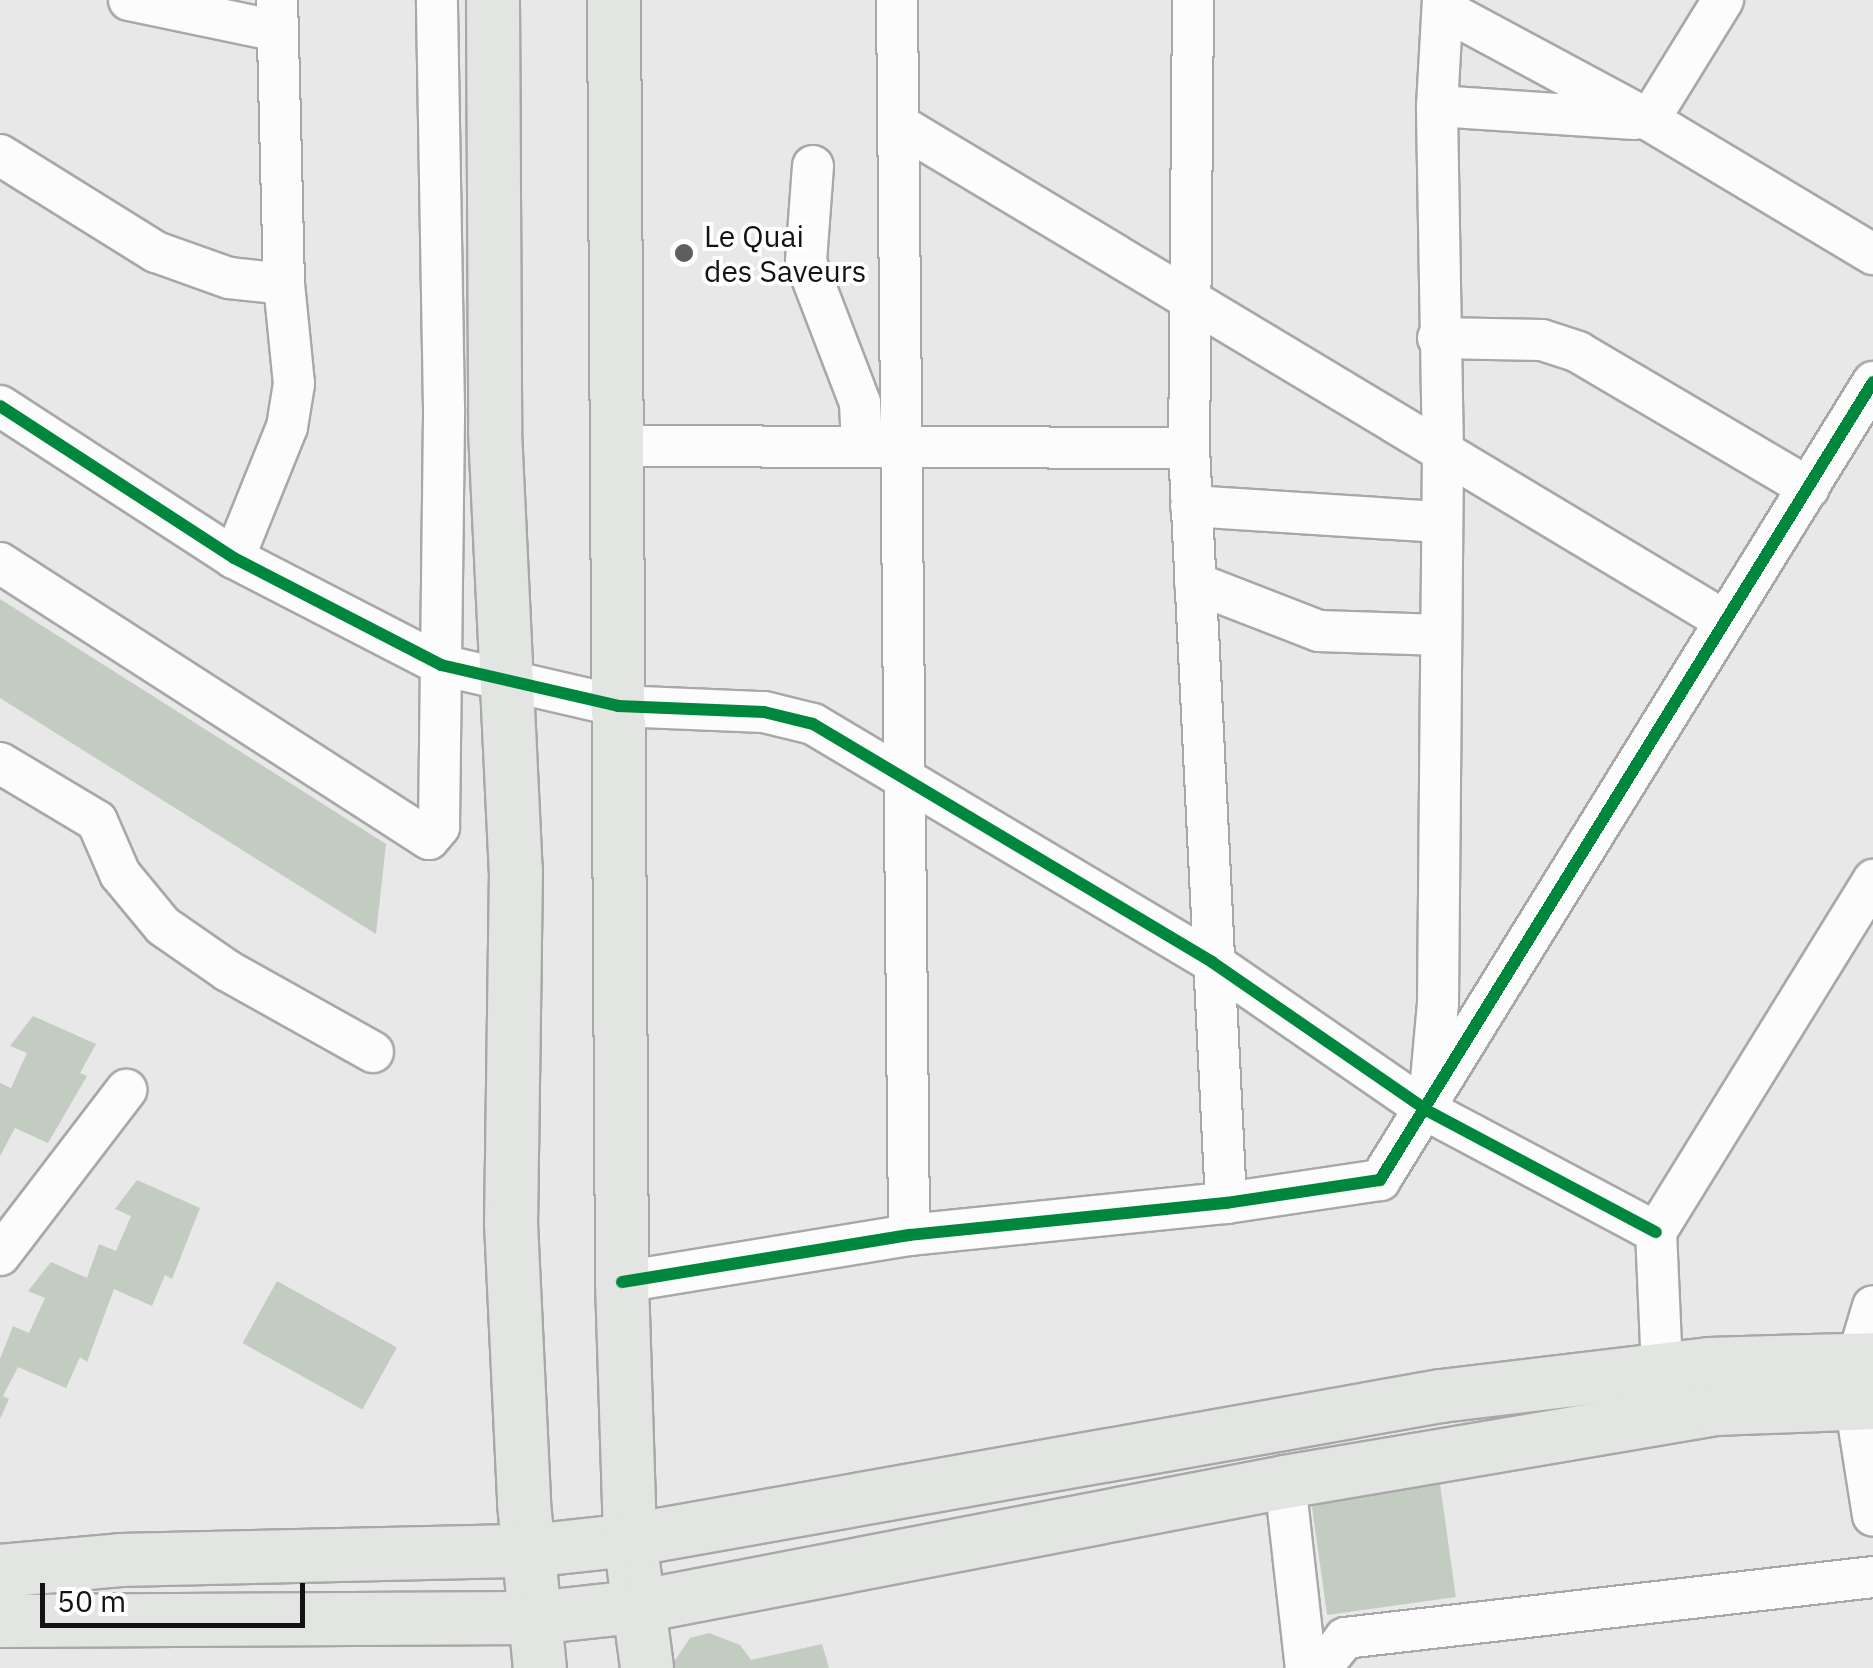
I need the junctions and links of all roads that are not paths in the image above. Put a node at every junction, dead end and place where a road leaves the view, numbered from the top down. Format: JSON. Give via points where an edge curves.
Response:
{"nodes":[{"id":1,"x":129,"y":0,"type":"edge"},
{"id":2,"x":437,"y":0,"type":"edge"},
{"id":3,"x":493,"y":0,"type":"edge"},
{"id":4,"x":614,"y":0,"type":"edge"},
{"id":5,"x":898,"y":0,"type":"edge"},
{"id":6,"x":1193,"y":0,"type":"edge"},
{"id":7,"x":1724,"y":0,"type":"edge"},
{"id":8,"x":1443,"y":5,"type":"edge"},
{"id":9,"x":277,"y":16,"type":"edge"},
{"id":10,"x":1437,"y":106,"type":"junction"},
{"id":11,"x":1649,"y":120,"type":"junction"},
{"id":12,"x":901,"y":126,"type":"junction"},
{"id":13,"x":0,"y":155,"type":"edge"},
{"id":14,"x":813,"y":166,"type":"dead end"},
{"id":15,"x":1873,"y":254,"type":"edge"},
{"id":16,"x":284,"y":284,"type":"junction"},
{"id":17,"x":1189,"y":296,"type":"junction"},
{"id":18,"x":1438,"y":338,"type":"junction"},
{"id":19,"x":1873,"y":382,"type":"edge"},
{"id":20,"x":0,"y":406,"type":"edge"},
{"id":21,"x":880,"y":444,"type":"junction"},
{"id":22,"x":616,"y":446,"type":"junction"},
{"id":23,"x":1189,"y":448,"type":"junction"},
{"id":24,"x":1443,"y":455,"type":"junction"},
{"id":25,"x":1809,"y":488,"type":"junction"},
{"id":26,"x":1192,"y":506,"type":"junction"},
{"id":27,"x":1440,"y":522,"type":"junction"},
{"id":28,"x":234,"y":558,"type":"junction"},
{"id":29,"x":0,"y":563,"type":"edge"},
{"id":30,"x":1194,"y":582,"type":"junction"},
{"id":31,"x":1725,"y":621,"type":"junction"},
{"id":32,"x":1442,"y":635,"type":"junction"},
{"id":33,"x":442,"y":665,"type":"junction"},
{"id":34,"x":505,"y":684,"type":"junction"},
{"id":35,"x":618,"y":706,"type":"junction"},
{"id":36,"x":0,"y":763,"type":"edge"},
{"id":37,"x":906,"y":784,"type":"junction"},
{"id":38,"x":1871,"y":886,"type":"edge"},
{"id":39,"x":1212,"y":962,"type":"junction"},
{"id":40,"x":373,"y":1052,"type":"dead end"},
{"id":41,"x":126,"y":1090,"type":"dead end"},
{"id":42,"x":1428,"y":1111,"type":"junction"},
{"id":43,"x":1226,"y":1203,"type":"junction"},
{"id":44,"x":1656,"y":1232,"type":"junction"},
{"id":45,"x":909,"y":1235,"type":"junction"},
{"id":46,"x":0,"y":1255,"type":"edge"},
{"id":47,"x":622,"y":1282,"type":"junction"},
{"id":48,"x":1873,"y":1306,"type":"edge"},
{"id":49,"x":1662,"y":1369,"type":"junction"},
{"id":50,"x":1864,"y":1381,"type":"edge"},
{"id":51,"x":1285,"y":1482,"type":"junction"},
{"id":52,"x":1873,"y":1516,"type":"edge"},
{"id":53,"x":630,"y":1540,"type":"junction"},
{"id":54,"x":529,"y":1551,"type":"junction"},
{"id":55,"x":0,"y":1571,"type":"edge"},
{"id":56,"x":1873,"y":1577,"type":"edge"},
{"id":57,"x":642,"y":1606,"type":"junction"},
{"id":58,"x":0,"y":1622,"type":"edge"},
{"id":59,"x":537,"y":1643,"type":"edge"},
{"id":60,"x":647,"y":1668,"type":"edge"},
{"id":61,"x":1306,"y":1668,"type":"edge"},
{"id":62,"x":1321,"y":1668,"type":"edge"}],
"edges":[{"from":1,"to":9,"type":"street"},
{"from":2,"to":33,"type":"street"},
{"from":3,"to":34,"type":"main road","via":[[495,431]]},
{"from":4,"to":22,"type":"main road"},
{"from":5,"to":12,"type":"street"},
{"from":6,"to":17,"type":"street"},
{"from":7,"to":11,"type":"street"},
{"from":8,"to":10,"type":"street"},
{"from":8,"to":11,"type":"street"},
{"from":9,"to":16,"type":"street"},
{"from":10,"to":11,"type":"street"},
{"from":10,"to":18,"type":"street"},
{"from":11,"to":15,"type":"street"},
{"from":12,"to":17,"type":"street"},
{"from":12,"to":21,"type":"street"},
{"from":13,"to":16,"type":"street","via":[[156,252],[229,278]]},
{"from":14,"to":21,"type":"street","via":[[806,262]]},
{"from":16,"to":28,"type":"street","via":[[294,384],[287,427]]},
{"from":17,"to":23,"type":"street"},
{"from":17,"to":24,"type":"street"},
{"from":18,"to":24,"type":"street"},
{"from":18,"to":25,"type":"street","via":[[1542,340],[1578,352]]},
{"from":19,"to":25,"type":"street"},
{"from":20,"to":28,"type":"street"},
{"from":21,"to":22,"type":"street"},
{"from":21,"to":23,"type":"street"},
{"from":21,"to":37,"type":"street"},
{"from":22,"to":35,"type":"main road"},
{"from":23,"to":26,"type":"street"},
{"from":24,"to":27,"type":"street"},
{"from":24,"to":31,"type":"street"},
{"from":25,"to":31,"type":"street"},
{"from":26,"to":27,"type":"street"},
{"from":26,"to":30,"type":"street"},
{"from":27,"to":32,"type":"street"},
{"from":28,"to":33,"type":"street"},
{"from":29,"to":33,"type":"street","via":[[429,840],[438,827]]},
{"from":30,"to":32,"type":"street","via":[[1319,631]]},
{"from":30,"to":39,"type":"street"},
{"from":31,"to":42,"type":"street"},
{"from":32,"to":42,"type":"street","via":[[1438,1004]]},
{"from":33,"to":34,"type":"street"},
{"from":34,"to":35,"type":"street"},
{"from":34,"to":54,"type":"main road","via":[[516,870],[512,1222]]},
{"from":35,"to":37,"type":"street","via":[[764,712],[813,724]]},
{"from":35,"to":47,"type":"main road"},
{"from":36,"to":40,"type":"street","via":[[97,821],[120,874],[163,926],[228,971]]},
{"from":37,"to":39,"type":"street"},
{"from":37,"to":45,"type":"street"},
{"from":38,"to":44,"type":"street"},
{"from":39,"to":42,"type":"street"},
{"from":39,"to":43,"type":"street"},
{"from":41,"to":46,"type":"street"},
{"from":42,"to":43,"type":"street","via":[[1380,1180]]},
{"from":42,"to":44,"type":"street"},
{"from":43,"to":45,"type":"street"},
{"from":44,"to":49,"type":"street"},
{"from":45,"to":47,"type":"street"},
{"from":47,"to":53,"type":"main road"},
{"from":48,"to":50,"type":"street"},
{"from":49,"to":50,"type":"main road"},
{"from":49,"to":53,"type":"main road","via":[[1442,1396]]},
{"from":50,"to":51,"type":"main road"},
{"from":50,"to":52,"type":"street"},
{"from":51,"to":57,"type":"main road"},
{"from":51,"to":61,"type":"street"},
{"from":53,"to":54,"type":"main road"},
{"from":53,"to":57,"type":"main road"},
{"from":54,"to":55,"type":"main road","via":[[120,1560]]},
{"from":54,"to":59,"type":"main road"},
{"from":56,"to":62,"type":"street","via":[[1345,1638]]},
{"from":57,"to":59,"type":"main road"},
{"from":57,"to":60,"type":"main road"},
{"from":58,"to":59,"type":"main road"}]}
